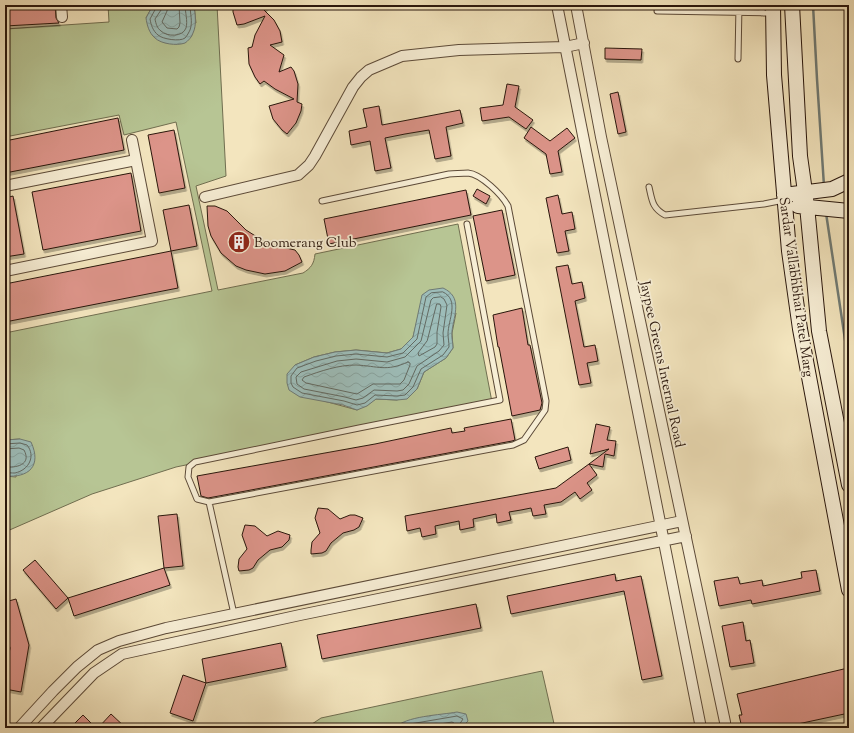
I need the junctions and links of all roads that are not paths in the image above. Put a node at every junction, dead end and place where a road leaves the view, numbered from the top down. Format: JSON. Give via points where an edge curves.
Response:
{"nodes":[{"id":1,"x":61,"y":5,"type":"edge"},
{"id":2,"x":557,"y":5,"type":"edge"},
{"id":3,"x":576,"y":5,"type":"edge"},
{"id":4,"x":739,"y":5,"type":"edge"},
{"id":5,"x":792,"y":5,"type":"edge"},
{"id":6,"x":767,"y":9,"type":"edge"},
{"id":7,"x":657,"y":11,"type":"dead end"},
{"id":8,"x":739,"y":13,"type":"junction"},
{"id":9,"x":62,"y":17,"type":"dead end"},
{"id":10,"x":584,"y":43,"type":"junction"},
{"id":11,"x":566,"y":47,"type":"junction"},
{"id":12,"x":738,"y":59,"type":"dead end"},
{"id":13,"x":132,"y":140,"type":"dead end"},
{"id":14,"x":136,"y":160,"type":"junction"},
{"id":15,"x":849,"y":181,"type":"edge"},
{"id":16,"x":5,"y":186,"type":"edge"},
{"id":17,"x":649,"y":187,"type":"dead end"},
{"id":18,"x":804,"y":192,"type":"junction"},
{"id":19,"x":205,"y":197,"type":"dead end"},
{"id":20,"x":785,"y":200,"type":"junction"},
{"id":21,"x":322,"y":201,"type":"dead end"},
{"id":22,"x":807,"y":206,"type":"junction"},
{"id":23,"x":849,"y":211,"type":"edge"},
{"id":24,"x":467,"y":224,"type":"dead end"},
{"id":25,"x":5,"y":271,"type":"edge"},
{"id":26,"x":849,"y":485,"type":"edge"},
{"id":27,"x":209,"y":502,"type":"junction"},
{"id":28,"x":682,"y":521,"type":"junction"},
{"id":29,"x":661,"y":525,"type":"junction"},
{"id":30,"x":686,"y":536,"type":"junction"},
{"id":31,"x":664,"y":541,"type":"junction"},
{"id":32,"x":849,"y":590,"type":"edge"},
{"id":33,"x":234,"y":614,"type":"junction"},
{"id":34,"x":208,"y":619,"type":"junction"},
{"id":35,"x":211,"y":634,"type":"junction"},
{"id":36,"x":19,"y":728,"type":"edge"},
{"id":37,"x":41,"y":728,"type":"edge"},
{"id":38,"x":701,"y":728,"type":"edge"},
{"id":39,"x":725,"y":728,"type":"edge"}],
"edges":[{"from":1,"to":9,"type":"street"},
{"from":2,"to":11,"type":"street"},
{"from":3,"to":10,"type":"street","name":"Jaypee Greens Internal Road"},
{"from":4,"to":8,"type":"lane"},
{"from":5,"to":18,"type":"street","name":"Sardar Vallabhbhai Patel Marg"},
{"from":6,"to":8,"type":"lane"},
{"from":6,"to":20,"type":"street","name":"Sardar Vallabhbhai Patel Marg"},
{"from":7,"to":8,"type":"lane"},
{"from":8,"to":12,"type":"lane"},
{"from":10,"to":11,"type":"street"},
{"from":10,"to":28,"type":"street","name":"Jaypee Greens Internal Road","via":[[601,137]]},
{"from":11,"to":19,"type":"street","via":[[459,50],[402,56],[383,63],[369,70],[352,87],[309,166],[298,175]]},
{"from":11,"to":29,"type":"street"},
{"from":13,"to":14,"type":"street"},
{"from":14,"to":16,"type":"street"},
{"from":14,"to":25,"type":"street","via":[[152,241]]},
{"from":15,"to":18,"type":"street","via":[[832,189]]},
{"from":17,"to":20,"type":"lane","via":[[655,209],[665,215]]},
{"from":18,"to":20,"type":"street"},
{"from":18,"to":22,"type":"street","name":"Sardar Vallabhbhai Patel Marg"},
{"from":20,"to":22,"type":"street"},
{"from":20,"to":32,"type":"street","name":"Sardar Vallabhbhai Patel Marg","via":[[800,328]]},
{"from":21,"to":27,"type":"lane","via":[[449,174],[469,173],[498,192],[508,206],[546,401],[545,410],[524,440],[513,445]]},
{"from":22,"to":23,"type":"street"},
{"from":22,"to":26,"type":"street","name":"Sardar Vallabhbhai Patel Marg","via":[[819,331]]},
{"from":24,"to":27,"type":"lane","via":[[500,400],[195,462],[189,467],[188,477],[197,499]]},
{"from":27,"to":33,"type":"lane"},
{"from":28,"to":29,"type":"street"},
{"from":28,"to":30,"type":"street","name":"Jaypee Greens Internal Road"},
{"from":29,"to":31,"type":"street"},
{"from":29,"to":33,"type":"street"},
{"from":30,"to":31,"type":"street"},
{"from":30,"to":39,"type":"street","name":"Jaypee Greens Internal Road"},
{"from":31,"to":35,"type":"street"},
{"from":31,"to":38,"type":"street"},
{"from":33,"to":34,"type":"street"},
{"from":34,"to":35,"type":"street"},
{"from":34,"to":36,"type":"street","via":[[119,641],[98,650],[77,667]]},
{"from":35,"to":37,"type":"street","via":[[122,654],[94,673]]}]}
